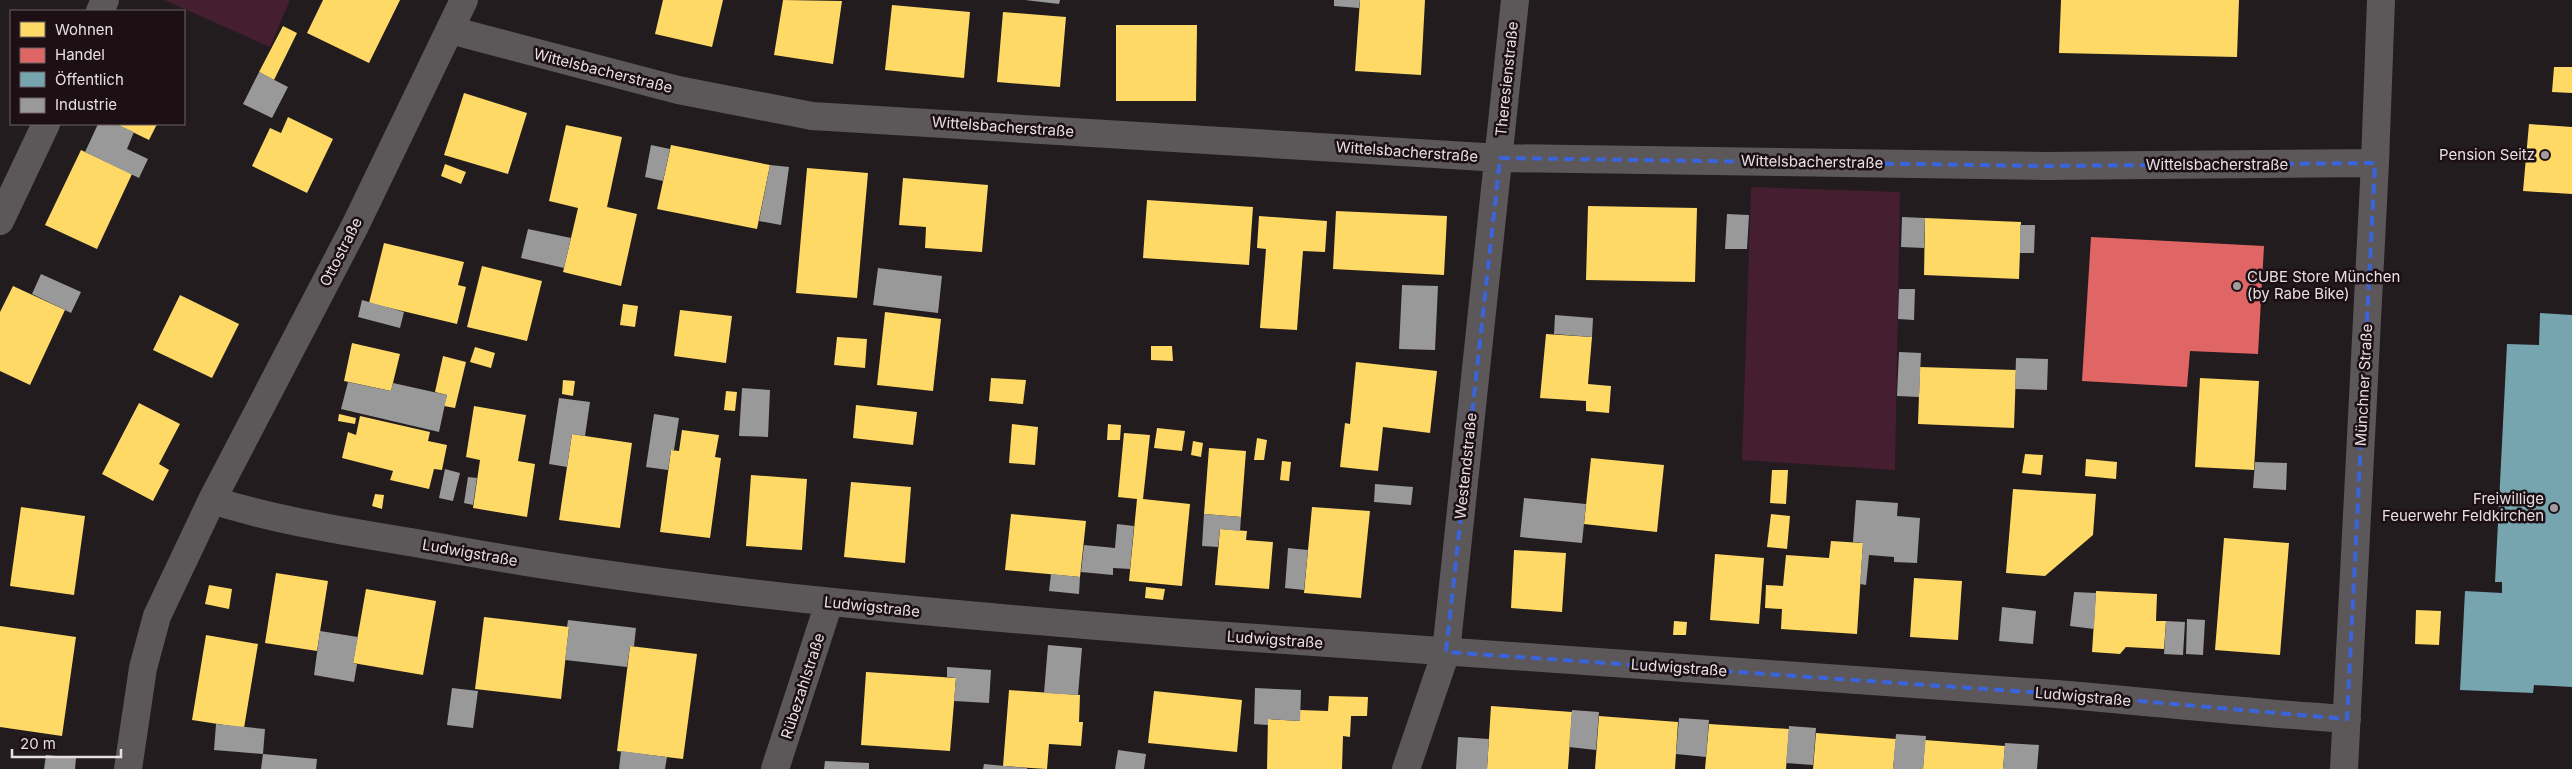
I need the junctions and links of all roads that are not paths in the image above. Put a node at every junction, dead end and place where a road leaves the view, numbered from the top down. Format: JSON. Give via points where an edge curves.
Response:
{"nodes":[{"id":1,"x":464,"y":0,"type":"edge"},
{"id":2,"x":1515,"y":0,"type":"edge"},
{"id":3,"x":2381,"y":0,"type":"edge"},
{"id":4,"x":450,"y":30,"type":"junction"},
{"id":5,"x":46,"y":125,"type":"edge"},
{"id":6,"x":1500,"y":158,"type":"junction"},
{"id":7,"x":2375,"y":163,"type":"junction"},
{"id":8,"x":0,"y":221,"type":"edge"},
{"id":9,"x":212,"y":500,"type":"junction"},
{"id":10,"x":829,"y":603,"type":"junction"},
{"id":11,"x":1446,"y":652,"type":"junction"},
{"id":12,"x":2347,"y":718,"type":"junction"},
{"id":13,"x":128,"y":769,"type":"edge"},
{"id":14,"x":775,"y":769,"type":"edge"},
{"id":15,"x":1406,"y":769,"type":"edge"},
{"id":16,"x":2344,"y":769,"type":"edge"}],
"edges":[{"from":1,"to":4,"type":"street","name":"Ottostraße"},
{"from":2,"to":6,"type":"street","name":"Theresienstraße"},
{"from":3,"to":7,"type":"street","name":"Münchner Straße"},
{"from":4,"to":6,"type":"street","name":"Wittelsbacherstraße","via":[[678,90],[812,116]]},
{"from":4,"to":9,"type":"street","name":"Ottostraße","via":[[355,226]]},
{"from":5,"to":8,"type":"street"},
{"from":6,"to":7,"type":"street","name":"Wittelsbacherstraße","via":[[2046,166]]},
{"from":6,"to":11,"type":"street","name":"Westendstraße"},
{"from":7,"to":12,"type":"street","name":"Münchner Straße"},
{"from":9,"to":10,"type":"street","name":"Ludwigstraße","via":[[306,523],[554,568]]},
{"from":9,"to":13,"type":"street","name":"Ottostraße","via":[[157,616],[143,668]]},
{"from":10,"to":11,"type":"street","name":"Ludwigstraße","via":[[985,618]]},
{"from":10,"to":14,"type":"street","name":"Rübezahlstraße"},
{"from":11,"to":12,"type":"street","name":"Ludwigstraße","via":[[2058,694]]},
{"from":11,"to":15,"type":"street","name":"Westendstraße"},
{"from":12,"to":16,"type":"street","name":"Münchner Straße"}]}
